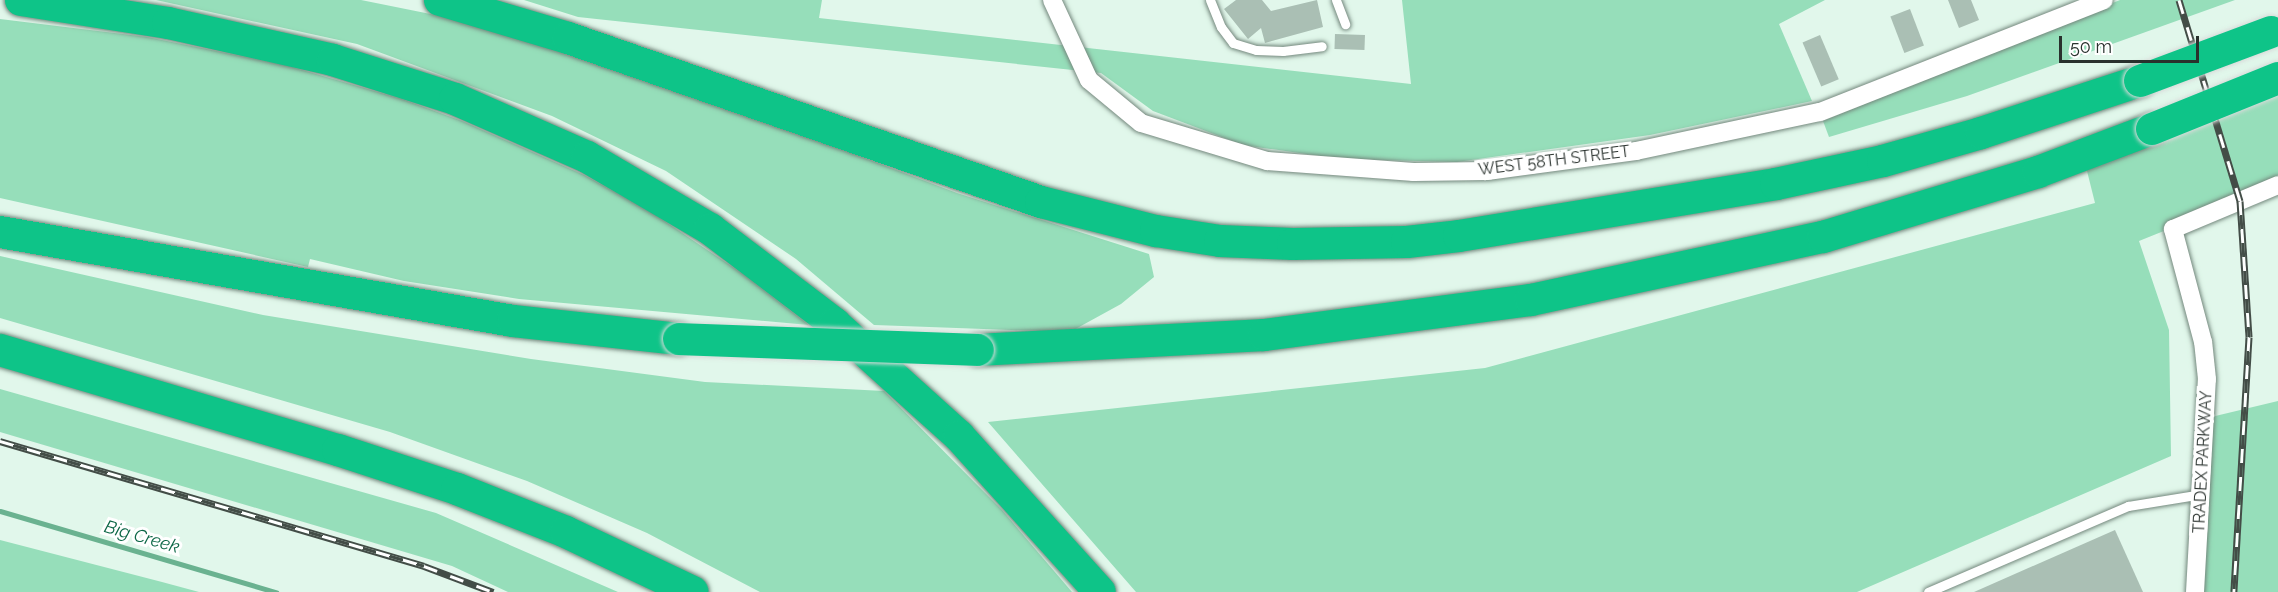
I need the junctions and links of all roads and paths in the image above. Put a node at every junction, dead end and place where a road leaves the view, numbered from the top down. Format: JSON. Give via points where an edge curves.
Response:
{"nodes":[{"id":1,"x":21,"y":0,"type":"edge"},
{"id":2,"x":440,"y":0,"type":"edge"},
{"id":3,"x":1052,"y":0,"type":"edge"},
{"id":4,"x":1210,"y":0,"type":"edge"},
{"id":5,"x":1336,"y":0,"type":"edge"},
{"id":6,"x":2104,"y":0,"type":"edge"},
{"id":7,"x":1345,"y":24,"type":"dead end"},
{"id":8,"x":2275,"y":30,"type":"edge"},
{"id":9,"x":1322,"y":46,"type":"dead end"},
{"id":10,"x":2278,"y":78,"type":"edge"},
{"id":11,"x":2278,"y":185,"type":"edge"},
{"id":12,"x":0,"y":232,"type":"edge"},
{"id":13,"x":0,"y":350,"type":"edge"},
{"id":14,"x":2202,"y":494,"type":"junction"},
{"id":15,"x":693,"y":592,"type":"edge"},
{"id":16,"x":1100,"y":592,"type":"edge"},
{"id":17,"x":1928,"y":592,"type":"edge"},
{"id":18,"x":2195,"y":592,"type":"edge"}],
"edges":[{"from":1,"to":16,"type":"highway","via":[[157,21],[333,60],[455,99],[606,168],[710,229],[843,331],[959,436]]},
{"from":2,"to":8,"type":"highway","bridge":true,"via":[[568,38],[1041,202],[1156,231],[1272,243],[1417,240],[1698,199],[1883,161],[2140,81]]},
{"from":3,"to":6,"type":"street","name":"WEST 58TH STREET","via":[[1089,80],[1141,123],[1267,162],[1414,172],[1487,171],[1636,151],[1820,112]]},
{"from":4,"to":9,"type":"lane","via":[[1221,27],[1233,43],[1256,50],[1282,51]]},
{"from":5,"to":7,"type":"lane"},
{"from":10,"to":12,"type":"highway","bridge":true,"via":[[2038,172],[1823,237],[1532,300],[1264,335],[978,350],[679,339],[501,319]]},
{"from":11,"to":14,"type":"street","name":"TRADEX PARKWAY","via":[[2173,229],[2203,342],[2207,379]]},
{"from":13,"to":15,"type":"highway","via":[[457,489],[576,537]]},
{"from":14,"to":17,"type":"lane","via":[[2128,506]]},
{"from":14,"to":18,"type":"street","name":"TRADEX PARKWAY"}]}
